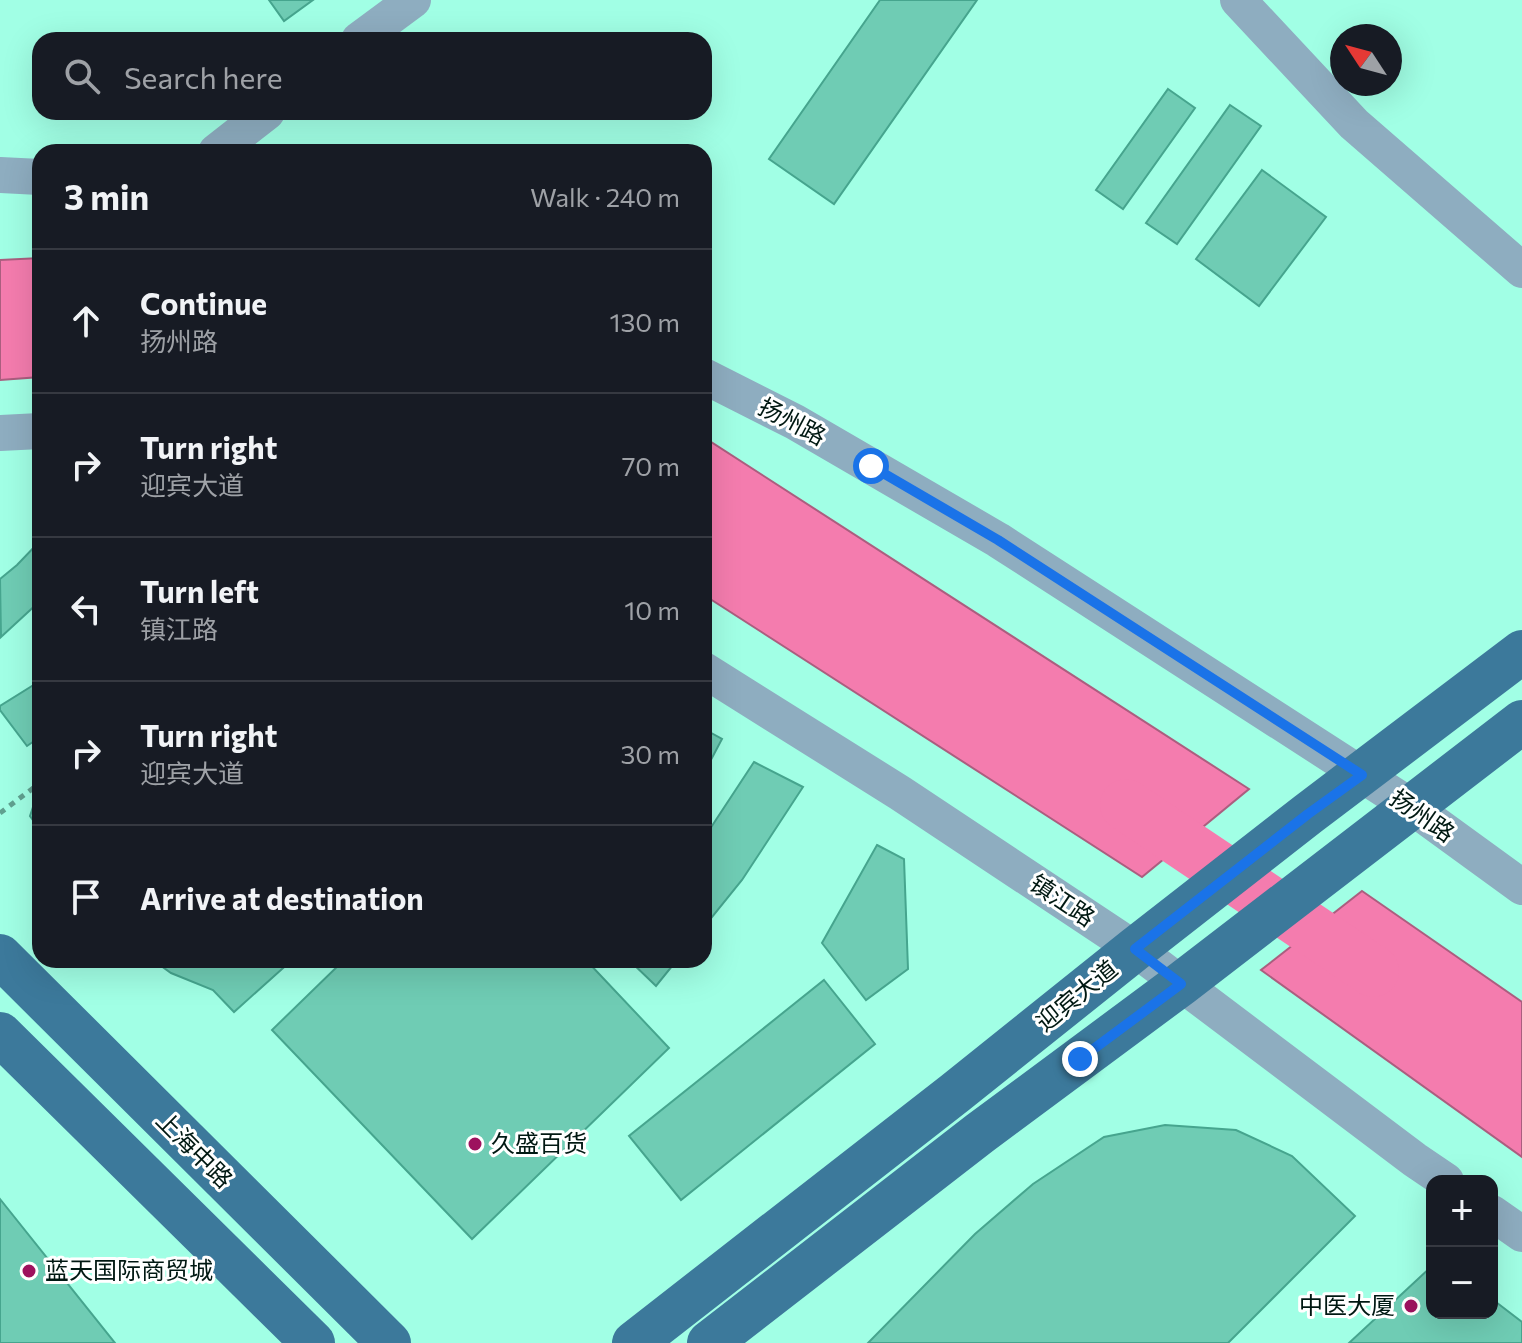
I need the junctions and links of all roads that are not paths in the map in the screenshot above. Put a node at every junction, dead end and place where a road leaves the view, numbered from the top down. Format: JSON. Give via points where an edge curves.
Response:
{"nodes":[{"id":1,"x":413,"y":0,"type":"edge"},
{"id":2,"x":1238,"y":0,"type":"edge"},
{"id":3,"x":370,"y":32,"type":"edge"},
{"id":4,"x":257,"y":120,"type":"edge"},
{"id":5,"x":226,"y":144,"type":"edge"},
{"id":6,"x":0,"y":175,"type":"edge"},
{"id":7,"x":32,"y":177,"type":"edge"},
{"id":8,"x":1522,"y":270,"type":"edge"},
{"id":9,"x":712,"y":380,"type":"edge"},
{"id":10,"x":32,"y":431,"type":"edge"},
{"id":11,"x":0,"y":433,"type":"edge"},
{"id":12,"x":1522,"y":652,"type":"edge"},
{"id":13,"x":712,"y":675,"type":"edge"},
{"id":14,"x":1522,"y":722,"type":"edge"},
{"id":15,"x":1362,"y":775,"type":"junction"},
{"id":16,"x":1412,"y":807,"type":"junction"},
{"id":17,"x":1522,"y":887,"type":"edge"},
{"id":18,"x":1151,"y":937,"type":"junction"},
{"id":19,"x":0,"y":956,"type":"edge"},
{"id":20,"x":1197,"y":972,"type":"junction"},
{"id":21,"x":0,"y":1034,"type":"edge"},
{"id":22,"x":1439,"y":1175,"type":"edge"},
{"id":23,"x":1498,"y":1217,"type":"edge"},
{"id":24,"x":1522,"y":1234,"type":"edge"},
{"id":25,"x":313,"y":1343,"type":"edge"},
{"id":26,"x":389,"y":1343,"type":"edge"},
{"id":27,"x":634,"y":1343,"type":"edge"},
{"id":28,"x":709,"y":1343,"type":"edge"}],
"edges":[{"from":1,"to":3,"type":"street"},
{"from":2,"to":8,"type":"street","via":[[1354,124]]},
{"from":4,"to":5,"type":"street"},
{"from":6,"to":7,"type":"street"},
{"from":9,"to":15,"type":"street","name":"扬州路","via":[[998,540]]},
{"from":10,"to":11,"type":"street"},
{"from":12,"to":15,"type":"main road","name":"迎宾大道"},
{"from":13,"to":18,"type":"street","name":"镇江路","via":[[900,793]]},
{"from":14,"to":16,"type":"main road","name":"迎宾大道"},
{"from":15,"to":16,"type":"street","name":"扬州路"},
{"from":15,"to":18,"type":"main road","name":"迎宾大道"},
{"from":16,"to":17,"type":"street","name":"扬州路"},
{"from":16,"to":20,"type":"main road","name":"迎宾大道"},
{"from":18,"to":20,"type":"street","name":"镇江路"},
{"from":18,"to":27,"type":"main road","name":"迎宾大道"},
{"from":19,"to":26,"type":"main road","name":"上海中路"},
{"from":20,"to":22,"type":"street","name":"镇江路"},
{"from":20,"to":28,"type":"main road","name":"迎宾大道"},
{"from":21,"to":25,"type":"main road"},
{"from":23,"to":24,"type":"street"}]}
